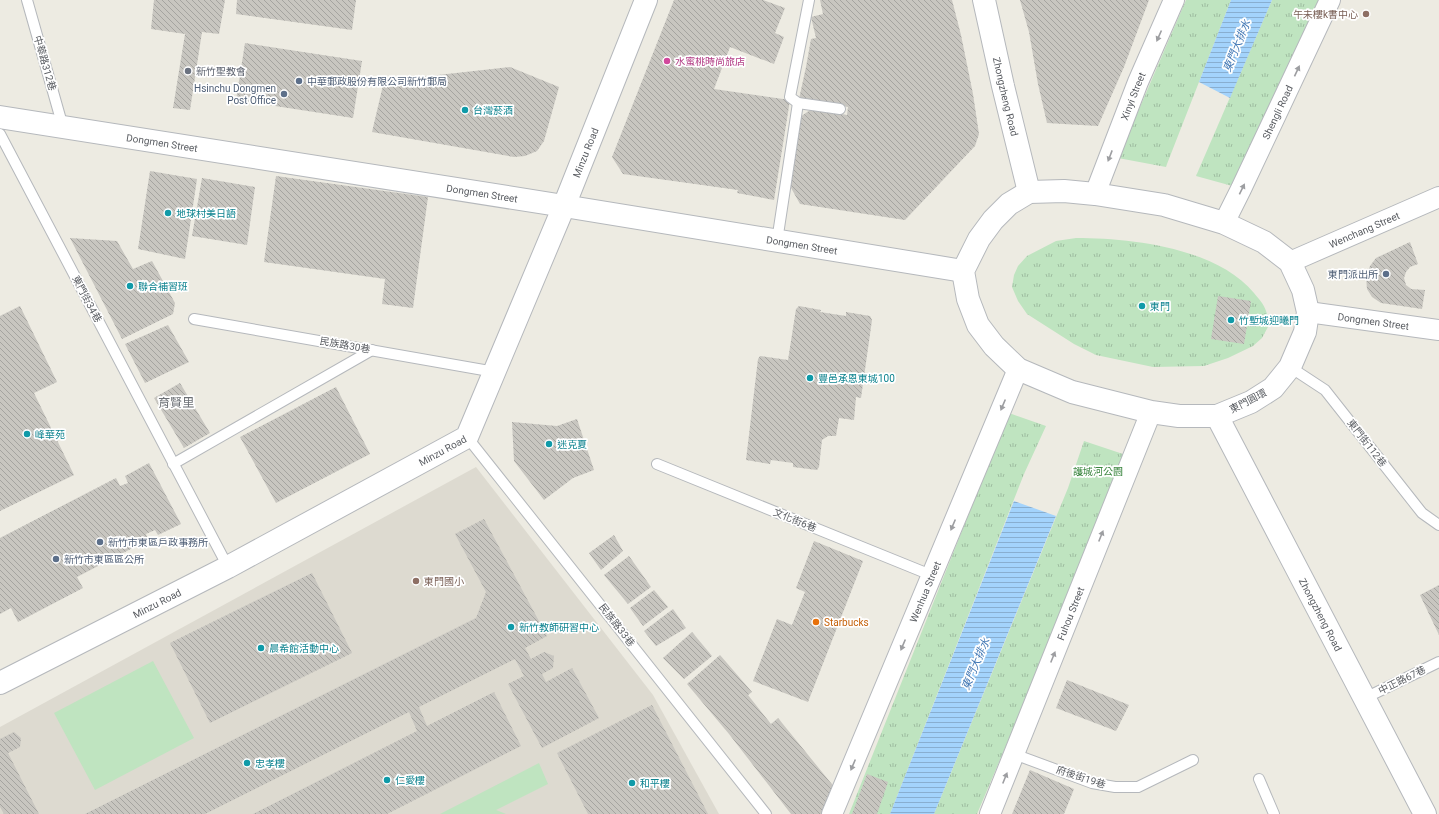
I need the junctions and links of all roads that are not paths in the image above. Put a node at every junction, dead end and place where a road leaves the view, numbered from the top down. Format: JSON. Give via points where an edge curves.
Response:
{"nodes":[{"id":1,"x":27,"y":0,"type":"edge"},
{"id":2,"x":646,"y":0,"type":"edge"},
{"id":3,"x":809,"y":0,"type":"edge"},
{"id":4,"x":984,"y":0,"type":"edge"},
{"id":5,"x":1174,"y":0,"type":"edge"},
{"id":6,"x":1330,"y":0,"type":"edge"},
{"id":7,"x":798,"y":103,"type":"junction"},
{"id":8,"x":840,"y":109,"type":"dead end"},
{"id":9,"x":0,"y":117,"type":"edge"},
{"id":10,"x":63,"y":126,"type":"junction"},
{"id":11,"x":0,"y":134,"type":"edge"},
{"id":12,"x":1029,"y":192,"type":"junction"},
{"id":13,"x":1095,"y":194,"type":"junction"},
{"id":14,"x":1439,"y":197,"type":"edge"},
{"id":15,"x":564,"y":206,"type":"junction"},
{"id":16,"x":1224,"y":223,"type":"junction"},
{"id":17,"x":777,"y":241,"type":"junction"},
{"id":18,"x":1290,"y":262,"type":"junction"},
{"id":19,"x":963,"y":271,"type":"junction"},
{"id":20,"x":1308,"y":312,"type":"junction"},
{"id":21,"x":194,"y":319,"type":"dead end"},
{"id":22,"x":1439,"y":330,"type":"edge"},
{"id":23,"x":372,"y":350,"type":"junction"},
{"id":24,"x":1290,"y":367,"type":"junction"},
{"id":25,"x":1018,"y":369,"type":"junction"},
{"id":26,"x":495,"y":372,"type":"junction"},
{"id":27,"x":1151,"y":412,"type":"junction"},
{"id":28,"x":1217,"y":416,"type":"junction"},
{"id":29,"x":467,"y":437,"type":"junction"},
{"id":30,"x":173,"y":464,"type":"junction"},
{"id":31,"x":657,"y":464,"type":"dead end"},
{"id":32,"x":1439,"y":525,"type":"edge"},
{"id":33,"x":228,"y":567,"type":"junction"},
{"id":34,"x":932,"y":576,"type":"junction"},
{"id":35,"x":1439,"y":662,"type":"edge"},
{"id":36,"x":0,"y":683,"type":"edge"},
{"id":37,"x":1364,"y":698,"type":"junction"},
{"id":38,"x":1014,"y":754,"type":"junction"},
{"id":39,"x":1192,"y":760,"type":"dead end"},
{"id":40,"x":1259,"y":779,"type":"dead end"},
{"id":41,"x":766,"y":814,"type":"edge"},
{"id":42,"x":832,"y":814,"type":"edge"},
{"id":43,"x":990,"y":814,"type":"edge"},
{"id":44,"x":1274,"y":814,"type":"edge"},
{"id":45,"x":1425,"y":814,"type":"edge"}],
"edges":[{"from":1,"to":10,"type":"lane","name":"中華路312巷"},
{"from":2,"to":15,"type":"street","name":"Minzu Road"},
{"from":3,"to":7,"type":"lane","via":[[790,96]]},
{"from":4,"to":12,"type":"street","name":"Zhongzheng Road"},
{"from":5,"to":13,"type":"street","name":"Xinyi Street","one_way":true,"via":[[1138,82]]},
{"from":16,"to":6,"type":"street","name":"Shengli Road","one_way":true},
{"from":7,"to":8,"type":"lane"},
{"from":7,"to":17,"type":"lane"},
{"from":9,"to":10,"type":"street","name":"Dongmen Street"},
{"from":10,"to":15,"type":"street","name":"Dongmen Street"},
{"from":11,"to":30,"type":"lane","name":"東門街34巷"},
{"from":12,"to":13,"type":"street","name":"東門圓環","via":[[1064,190]]},
{"from":12,"to":19,"type":"street","name":"東門圓環","via":[[1009,204],[993,220],[979,239]]},
{"from":13,"to":16,"type":"street","name":"東門圓環","via":[[1164,205]]},
{"from":14,"to":18,"type":"street","name":"Wenchang Street"},
{"from":15,"to":17,"type":"street","name":"Dongmen Street"},
{"from":15,"to":26,"type":"street","name":"Minzu Road"},
{"from":16,"to":18,"type":"street","name":"東門圓環","via":[[1264,242]]},
{"from":17,"to":19,"type":"street","name":"Dongmen Street"},
{"from":18,"to":20,"type":"street","name":"東門圓環","via":[[1303,290]]},
{"from":19,"to":25,"type":"street","name":"東門圓環","via":[[968,299],[978,325],[994,346]]},
{"from":20,"to":22,"type":"street","name":"Dongmen Street"},
{"from":20,"to":24,"type":"street","name":"東門圓環","via":[[1305,332]]},
{"from":21,"to":23,"type":"lane","name":"民族路30巷"},
{"from":23,"to":26,"type":"lane","name":"民族路30巷"},
{"from":23,"to":30,"type":"lane"},
{"from":24,"to":28,"type":"street","name":"東門圓環","via":[[1273,388],[1251,402]]},
{"from":24,"to":32,"type":"lane","name":"東門街112巷","via":[[1325,390],[1422,513]]},
{"from":25,"to":27,"type":"street","name":"東門圓環","via":[[1072,392]]},
{"from":25,"to":34,"type":"street","name":"Wenhua Street","one_way":true},
{"from":26,"to":29,"type":"street","name":"Minzu Road"},
{"from":27,"to":28,"type":"street","name":"東門圓環","via":[[1179,416]]},
{"from":38,"to":27,"type":"street","name":"Fuhou Street","one_way":true},
{"from":28,"to":37,"type":"street","name":"Zhongzheng Road"},
{"from":29,"to":33,"type":"street","name":"Minzu Road"},
{"from":29,"to":41,"type":"lane","name":"民族路33巷"},
{"from":30,"to":33,"type":"lane","name":"東門街34巷"},
{"from":31,"to":34,"type":"lane","name":"文化街6巷"},
{"from":33,"to":36,"type":"street","name":"Minzu Road"},
{"from":34,"to":42,"type":"street","name":"Wenhua Street","one_way":true},
{"from":35,"to":37,"type":"lane","name":"中正路67巷"},
{"from":37,"to":45,"type":"street","name":"Zhongzheng Road"},
{"from":38,"to":39,"type":"lane","name":"府後街19巷","via":[[1092,783],[1115,787],[1138,787]]},
{"from":43,"to":38,"type":"street","name":"Fuhou Street","one_way":true},
{"from":40,"to":44,"type":"lane"}]}
